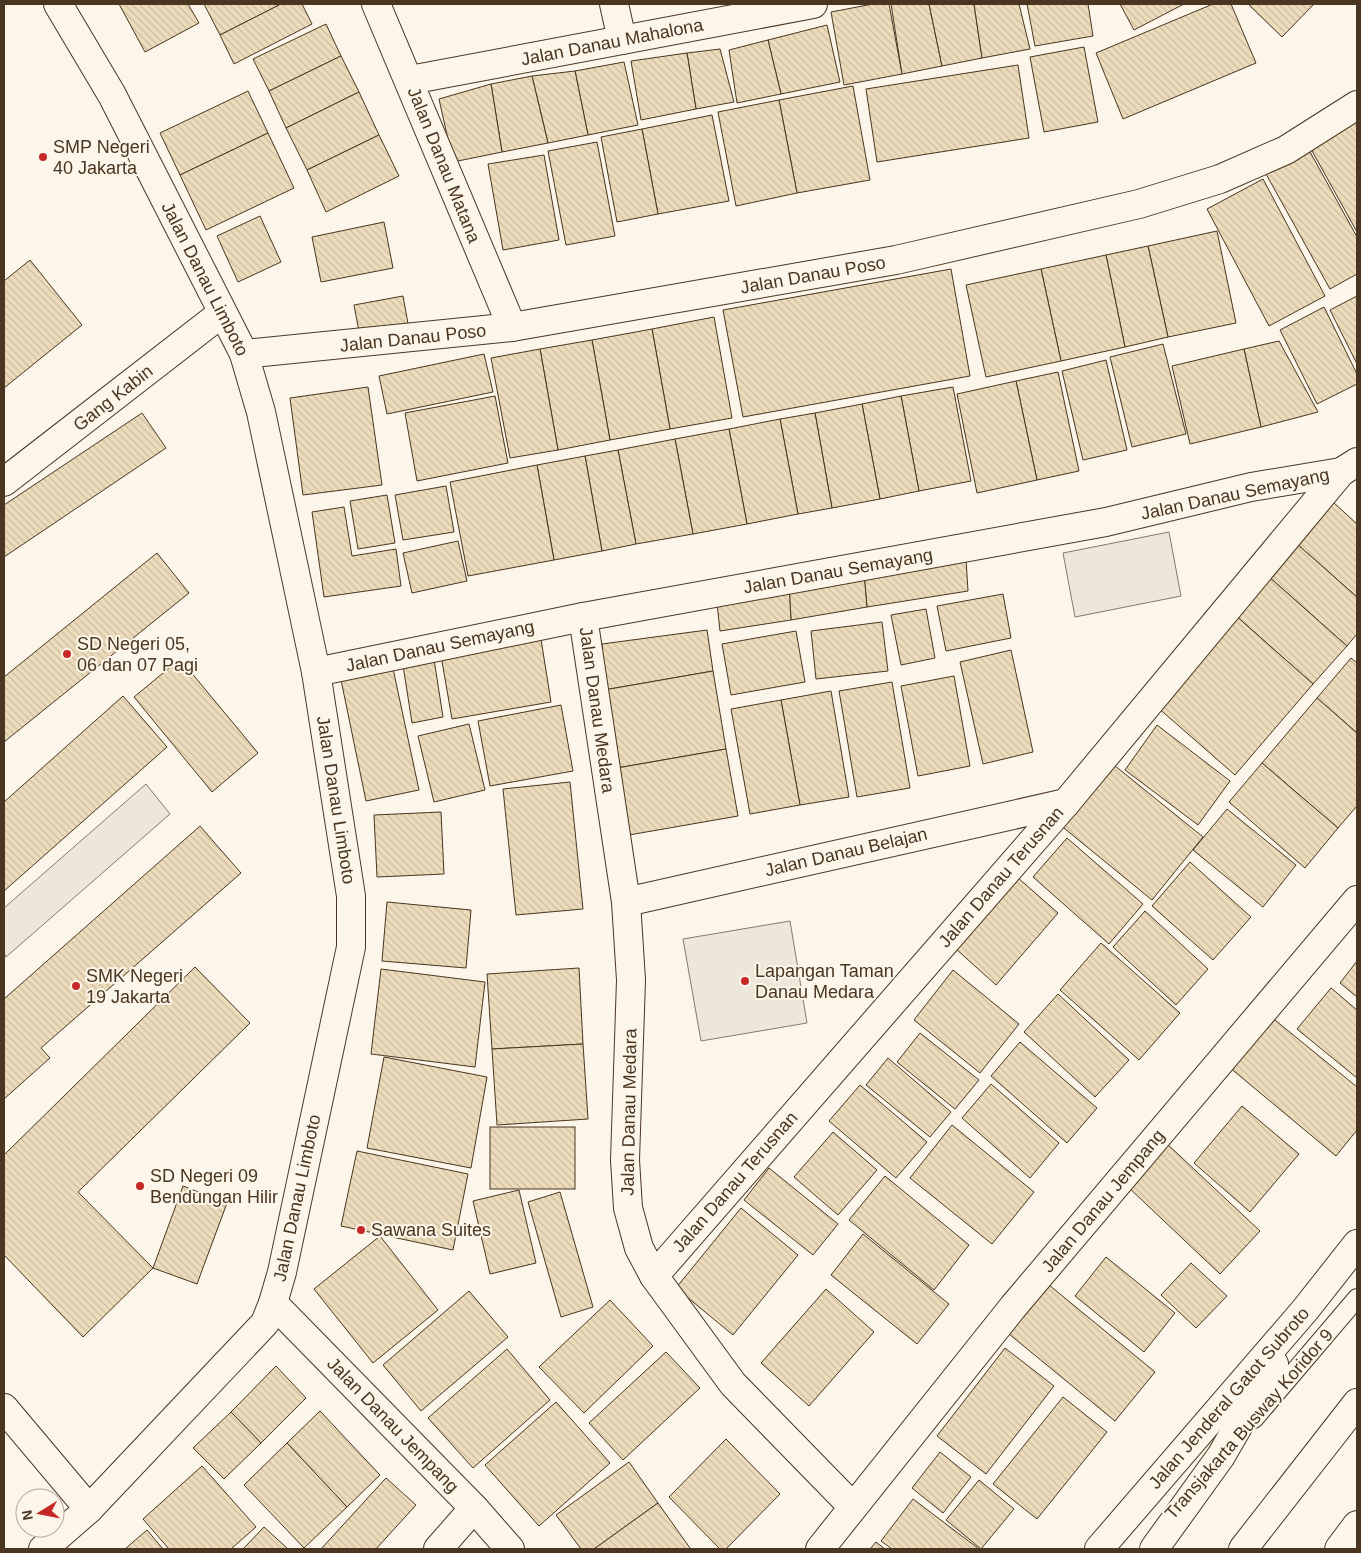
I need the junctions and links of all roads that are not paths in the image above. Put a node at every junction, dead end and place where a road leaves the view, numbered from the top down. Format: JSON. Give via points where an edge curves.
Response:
{"nodes":[{"id":1,"x":58,"y":4,"type":"edge"},
{"id":2,"x":376,"y":4,"type":"edge"},
{"id":3,"x":614,"y":4,"type":"edge"},
{"id":4,"x":814,"y":4,"type":"edge"},
{"id":5,"x":622,"y":40,"type":"junction"},
{"id":6,"x":410,"y":80,"type":"junction"},
{"id":7,"x":1357,"y":105,"type":"edge"},
{"id":8,"x":222,"y":313,"type":"junction"},
{"id":9,"x":512,"y":327,"type":"junction"},
{"id":10,"x":244,"y":354,"type":"junction"},
{"id":11,"x":1349,"y":467,"type":"edge"},
{"id":12,"x":4,"y":482,"type":"edge"},
{"id":13,"x":583,"y":617,"type":"junction"},
{"id":14,"x":316,"y":672,"type":"junction"},
{"id":15,"x":1066,"y":803,"type":"junction"},
{"id":16,"x":1357,"y":900,"type":"edge"},
{"id":17,"x":626,"y":902,"type":"junction"},
{"id":18,"x":1357,"y":1244,"type":"edge"},
{"id":19,"x":654,"y":1276,"type":"junction"},
{"id":20,"x":1357,"y":1298,"type":"edge"},
{"id":21,"x":274,"y":1303,"type":"junction"},
{"id":22,"x":1305,"y":1310,"type":"junction"},
{"id":23,"x":1357,"y":1403,"type":"edge"},
{"id":24,"x":4,"y":1408,"type":"edge"},
{"id":25,"x":1221,"y":1456,"type":"junction"},
{"id":26,"x":853,"y":1506,"type":"junction"},
{"id":27,"x":474,"y":1508,"type":"junction"},
{"id":28,"x":89,"y":1509,"type":"junction"},
{"id":29,"x":1357,"y":1525,"type":"edge"},
{"id":30,"x":43,"y":1549,"type":"edge"},
{"id":31,"x":438,"y":1549,"type":"edge"},
{"id":32,"x":510,"y":1549,"type":"edge"},
{"id":33,"x":820,"y":1549,"type":"edge"},
{"id":34,"x":1099,"y":1549,"type":"edge"},
{"id":35,"x":1140,"y":1549,"type":"edge"},
{"id":36,"x":1154,"y":1549,"type":"edge"},
{"id":37,"x":1243,"y":1549,"type":"edge"},
{"id":38,"x":1339,"y":1549,"type":"edge"}],
"edges":[{"from":1,"to":8,"type":"main road","name":"Jalan Danau Limboto","via":[[112,95]]},
{"from":2,"to":6,"type":"main road","name":"Jalan Danau Matana"},
{"from":3,"to":5,"type":"main road"},
{"from":4,"to":5,"type":"main road","name":"Jalan Danau Mahalona"},
{"from":5,"to":6,"type":"main road","name":"Jalan Danau Mahalona"},
{"from":6,"to":9,"type":"main road","name":"Jalan Danau Matana"},
{"from":7,"to":9,"type":"main road","name":"Jalan Danau Poso","via":[[1286,150],[1220,180],[1139,204],[896,260]]},
{"from":8,"to":10,"type":"main road","name":"Jalan Danau Limboto"},
{"from":8,"to":12,"type":"main road","name":"Gang Kabin"},
{"from":9,"to":10,"type":"main road","name":"Jalan Danau Poso"},
{"from":10,"to":14,"type":"main road","name":"Jalan Danau Limboto","via":[[261,412]]},
{"from":11,"to":13,"type":"main road","name":"Jalan Danau Semayang","via":[[1106,522]]},
{"from":11,"to":15,"type":"main road","name":"Jalan Danau Terusnan"},
{"from":13,"to":14,"type":"main road","name":"Jalan Danau Semayang"},
{"from":13,"to":17,"type":"main road","name":"Jalan Danau Medara"},
{"from":14,"to":21,"type":"main road","name":"Jalan Danau Limboto","via":[[351,896],[351,947]]},
{"from":15,"to":17,"type":"main road","name":"Jalan Danau Belajan"},
{"from":15,"to":19,"type":"main road","name":"Jalan Danau Terusnan"},
{"from":16,"to":26,"type":"main road","name":"Jalan Danau Jempang","via":[[1013,1307]]},
{"from":17,"to":19,"type":"main road","name":"Jalan Danau Medara","via":[[631,980],[625,1152],[628,1208],[639,1248]]},
{"from":18,"to":22,"type":"main road","name":"Jalan Jenderal Gatot Subroto"},
{"from":19,"to":26,"type":"main road","name":"Jalan Danau Medara","via":[[733,1384]]},
{"from":20,"to":25,"type":"lane","name":"Transjakarta Busway Koridor 9"},
{"from":21,"to":27,"type":"main road","name":"Jalan Danau Jempang"},
{"from":21,"to":28,"type":"main road","name":"Jalan Danau Limboto","via":[[265,1323]]},
{"from":22,"to":25,"type":"main road"},
{"from":22,"to":34,"type":"main road","name":"Jalan Jenderal Gatot Subroto"},
{"from":23,"to":37,"type":"main road"},
{"from":24,"to":28,"type":"main road"},
{"from":25,"to":35,"type":"lane","name":"Transjakarta Busway Koridor 9"},
{"from":25,"to":36,"type":"main road"},
{"from":26,"to":33,"type":"main road"},
{"from":27,"to":31,"type":"main road"},
{"from":27,"to":32,"type":"main road","name":"Jalan Danau Jempang"},
{"from":28,"to":30,"type":"main road","name":"Jalan Danau Limboto"},
{"from":29,"to":38,"type":"main road"}]}
